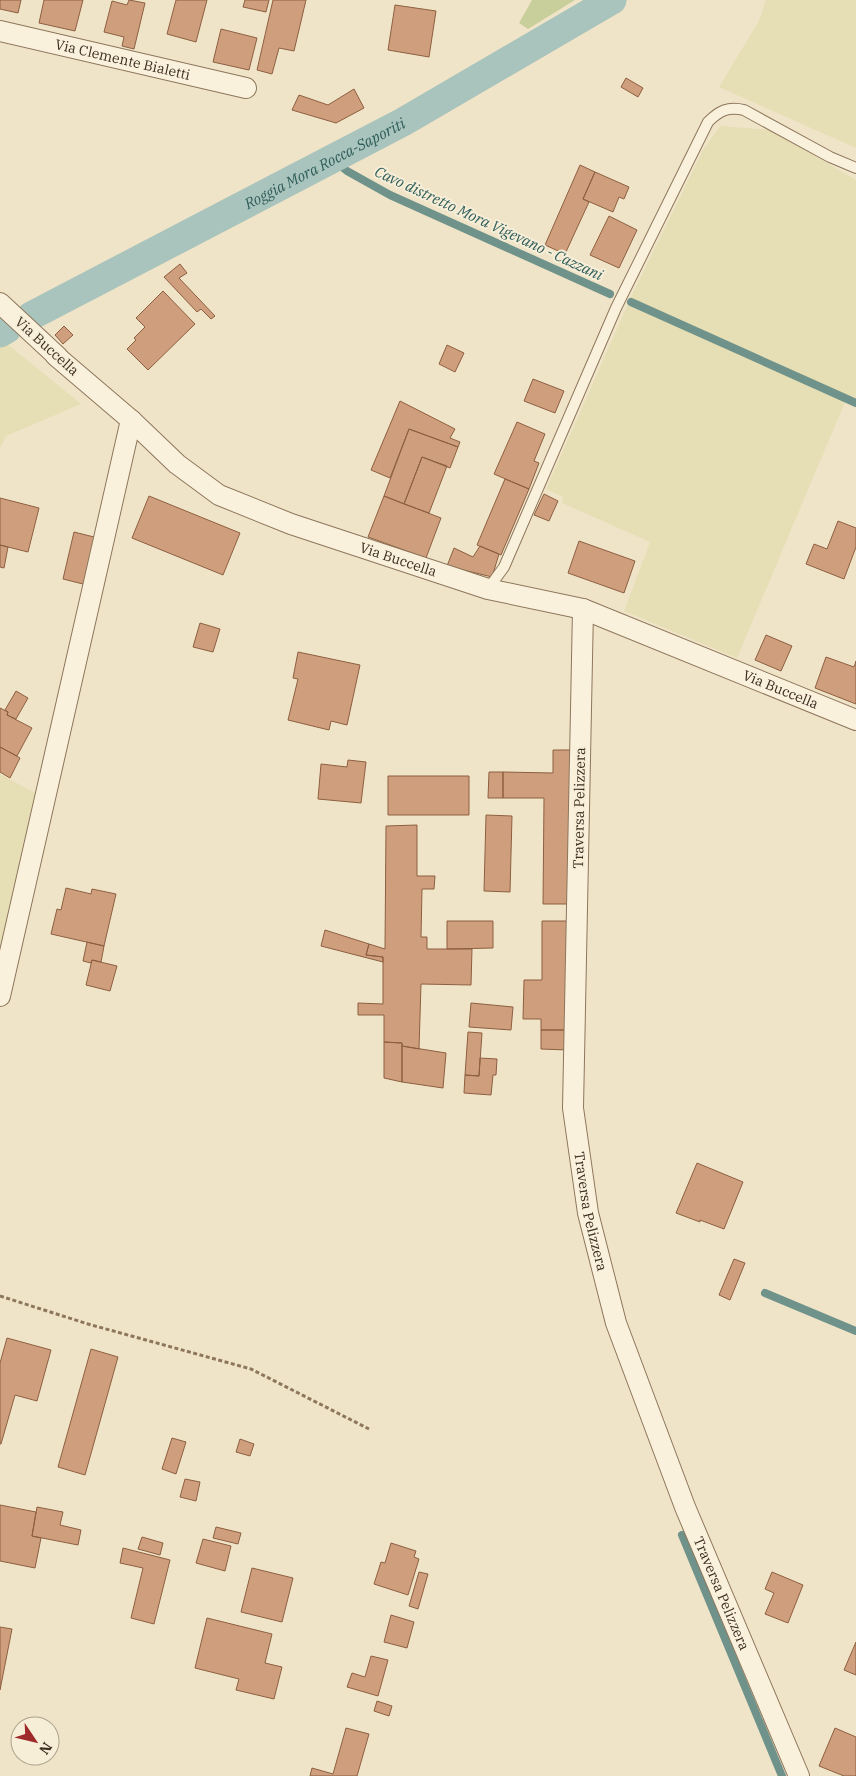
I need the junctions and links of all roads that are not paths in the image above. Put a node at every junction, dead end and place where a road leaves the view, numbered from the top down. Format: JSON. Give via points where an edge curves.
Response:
{"nodes":[{"id":1,"x":0,"y":32,"type":"edge"},
{"id":2,"x":246,"y":88,"type":"dead end"},
{"id":3,"x":856,"y":168,"type":"edge"},
{"id":4,"x":0,"y":303,"type":"edge"},
{"id":5,"x":131,"y":420,"type":"junction"},
{"id":6,"x":488,"y":589,"type":"junction"},
{"id":7,"x":583,"y":609,"type":"junction"},
{"id":8,"x":856,"y":720,"type":"edge"},
{"id":9,"x":0,"y":996,"type":"edge"},
{"id":10,"x":799,"y":1776,"type":"edge"}],
"edges":[{"from":1,"to":2,"type":"street","name":"Via Clemente Bialetti"},
{"from":3,"to":6,"type":"lane","via":[[744,110],[725,109],[708,122],[616,308],[504,567]]},
{"from":4,"to":5,"type":"street","name":"Via Buccella"},
{"from":5,"to":6,"type":"street","name":"Via Buccella","via":[[177,464],[219,495],[291,524]]},
{"from":5,"to":9,"type":"street"},
{"from":6,"to":7,"type":"street","name":"Via Buccella"},
{"from":7,"to":8,"type":"street","name":"Via Buccella"},
{"from":7,"to":10,"type":"street","name":"Traversa Pelizzera","via":[[573,1108],[588,1213],[626,1351],[685,1507]]}]}
